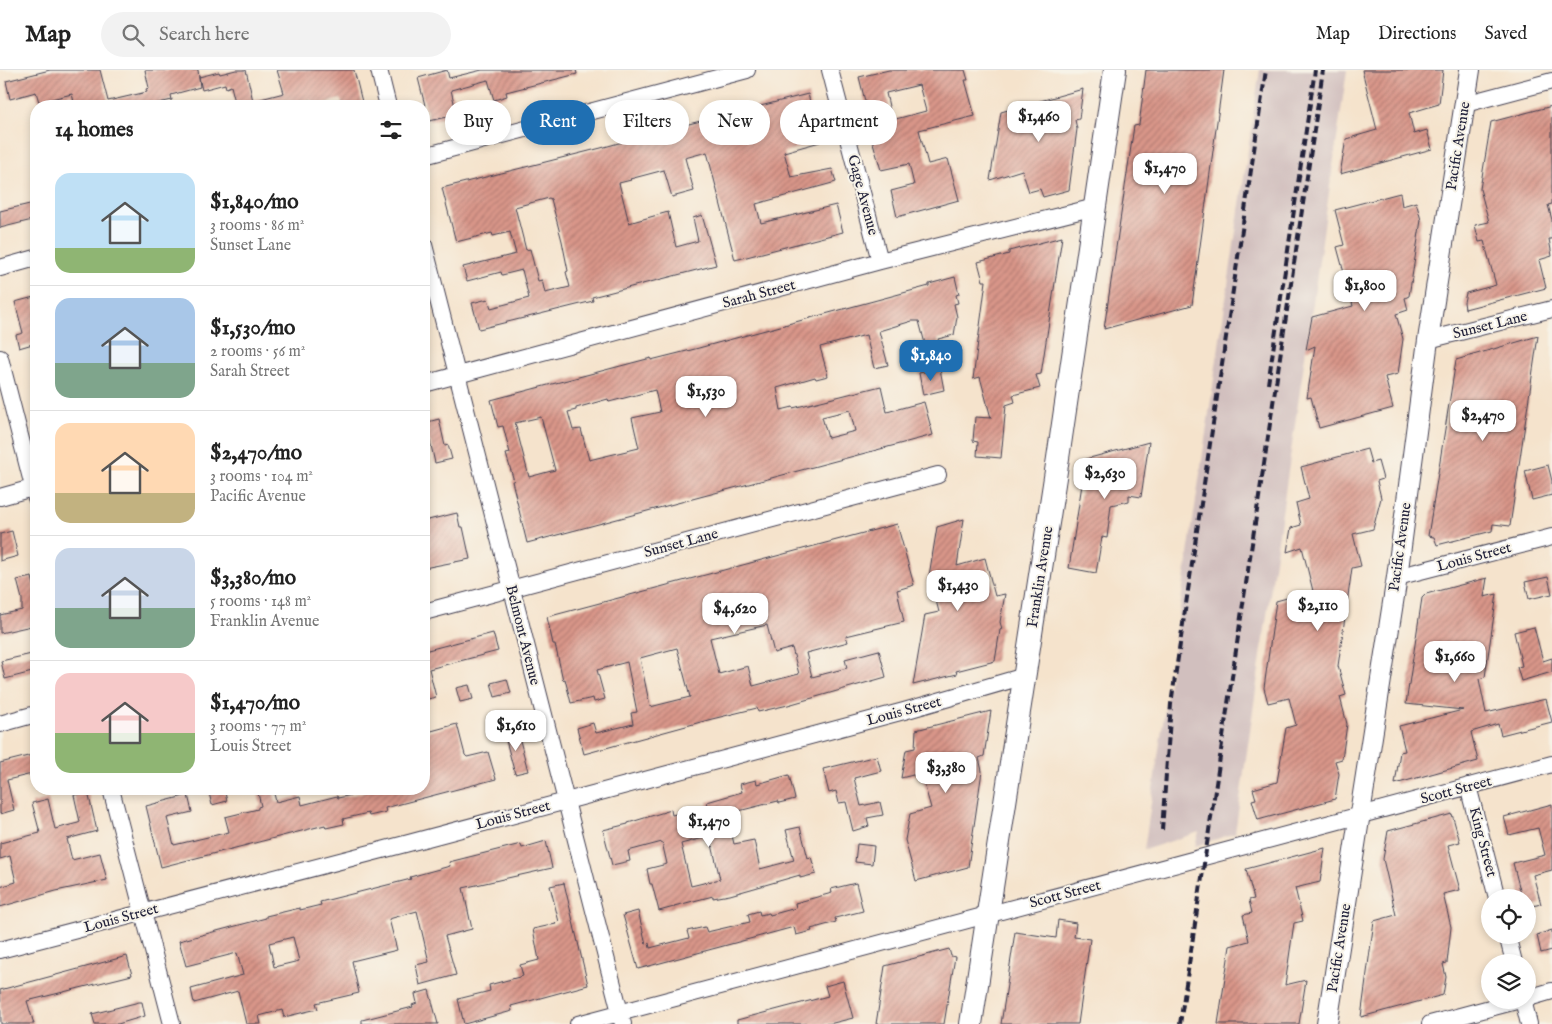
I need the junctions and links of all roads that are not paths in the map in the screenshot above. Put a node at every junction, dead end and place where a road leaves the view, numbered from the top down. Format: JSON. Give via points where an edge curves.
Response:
{"nodes":[{"id":1,"x":379,"y":70,"type":"edge"},
{"id":2,"x":747,"y":70,"type":"edge"},
{"id":3,"x":830,"y":70,"type":"edge"},
{"id":4,"x":1115,"y":70,"type":"edge"},
{"id":5,"x":1470,"y":70,"type":"edge"},
{"id":6,"x":1552,"y":81,"type":"edge"},
{"id":7,"x":386,"y":100,"type":"edge"},
{"id":8,"x":1465,"y":104,"type":"junction"},
{"id":9,"x":430,"y":154,"type":"edge"},
{"id":10,"x":1095,"y":207,"type":"junction"},
{"id":11,"x":30,"y":260,"type":"edge"},
{"id":12,"x":880,"y":261,"type":"junction"},
{"id":13,"x":0,"y":268,"type":"edge"},
{"id":14,"x":430,"y":269,"type":"edge"},
{"id":15,"x":1552,"y":309,"type":"edge"},
{"id":16,"x":1428,"y":340,"type":"junction"},
{"id":17,"x":0,"y":358,"type":"edge"},
{"id":18,"x":457,"y":376,"type":"junction"},
{"id":19,"x":430,"y":383,"type":"edge"},
{"id":20,"x":30,"y":472,"type":"edge"},
{"id":21,"x":938,"y":475,"type":"dead end"},
{"id":22,"x":30,"y":492,"type":"edge"},
{"id":23,"x":0,"y":497,"type":"edge"},
{"id":24,"x":1552,"y":537,"type":"edge"},
{"id":25,"x":1397,"y":577,"type":"junction"},
{"id":26,"x":512,"y":589,"type":"junction"},
{"id":27,"x":430,"y":610,"type":"edge"},
{"id":28,"x":1025,"y":676,"type":"junction"},
{"id":29,"x":30,"y":716,"type":"edge"},
{"id":30,"x":0,"y":724,"type":"edge"},
{"id":31,"x":1552,"y":764,"type":"edge"},
{"id":32,"x":1468,"y":786,"type":"junction"},
{"id":33,"x":113,"y":795,"type":"edge"},
{"id":34,"x":566,"y":801,"type":"junction"},
{"id":35,"x":1359,"y":816,"type":"junction"},
{"id":36,"x":1495,"y":889,"type":"edge"},
{"id":37,"x":143,"y":912,"type":"junction"},
{"id":38,"x":986,"y":916,"type":"junction"},
{"id":39,"x":0,"y":950,"type":"edge"},
{"id":40,"x":1552,"y":992,"type":"edge"},
{"id":41,"x":1536,"y":996,"type":"edge"},
{"id":42,"x":1488,"y":1009,"type":"edge"},
{"id":43,"x":1525,"y":1009,"type":"edge"},
{"id":44,"x":622,"y":1018,"type":"edge"},
{"id":45,"x":172,"y":1024,"type":"edge"},
{"id":46,"x":578,"y":1024,"type":"edge"},
{"id":47,"x":971,"y":1024,"type":"edge"},
{"id":48,"x":1327,"y":1024,"type":"edge"},
{"id":49,"x":1430,"y":1024,"type":"edge"},
{"id":50,"x":1529,"y":1024,"type":"edge"}],
"edges":[{"from":1,"to":7,"type":"street"},
{"from":2,"to":9,"type":"street"},
{"from":3,"to":12,"type":"street","name":"Gage Avenue"},
{"from":4,"to":10,"type":"main road","name":"Franklin Avenue"},
{"from":5,"to":8,"type":"street","name":"Pacific Avenue"},
{"from":6,"to":8,"type":"street"},
{"from":8,"to":16,"type":"street","name":"Pacific Avenue"},
{"from":10,"to":12,"type":"street","name":"Sarah Street"},
{"from":10,"to":28,"type":"main road","name":"Franklin Avenue"},
{"from":11,"to":13,"type":"street"},
{"from":12,"to":18,"type":"street","name":"Sarah Street"},
{"from":14,"to":18,"type":"street","name":"Belmont Avenue"},
{"from":15,"to":16,"type":"street","name":"Sunset Lane"},
{"from":16,"to":25,"type":"street","name":"Pacific Avenue"},
{"from":17,"to":20,"type":"street"},
{"from":18,"to":19,"type":"street","name":"Sarah Street"},
{"from":18,"to":26,"type":"street","name":"Belmont Avenue"},
{"from":21,"to":26,"type":"street","name":"Sunset Lane"},
{"from":22,"to":23,"type":"street"},
{"from":24,"to":25,"type":"street","name":"Louis Street"},
{"from":25,"to":35,"type":"street","name":"Pacific Avenue"},
{"from":26,"to":27,"type":"street","name":"Sunset Lane"},
{"from":26,"to":34,"type":"street","name":"Belmont Avenue"},
{"from":28,"to":34,"type":"street","name":"Louis Street"},
{"from":28,"to":38,"type":"main road","name":"Franklin Avenue"},
{"from":29,"to":30,"type":"street"},
{"from":31,"to":32,"type":"street","name":"Scott Street"},
{"from":32,"to":35,"type":"street","name":"Scott Street"},
{"from":32,"to":36,"type":"street","name":"King Street"},
{"from":33,"to":37,"type":"street"},
{"from":34,"to":37,"type":"street","name":"Louis Street"},
{"from":34,"to":44,"type":"street","name":"Belmont Avenue"},
{"from":35,"to":38,"type":"street","name":"Scott Street"},
{"from":35,"to":48,"type":"street","name":"Pacific Avenue"},
{"from":37,"to":39,"type":"street","name":"Louis Street"},
{"from":37,"to":45,"type":"street"},
{"from":38,"to":44,"type":"street","name":"Scott Street"},
{"from":38,"to":47,"type":"main road","name":"Franklin Avenue"},
{"from":40,"to":41,"type":"street"},
{"from":42,"to":49,"type":"street"},
{"from":43,"to":50,"type":"street"},
{"from":44,"to":46,"type":"street","name":"Scott Street"}]}
